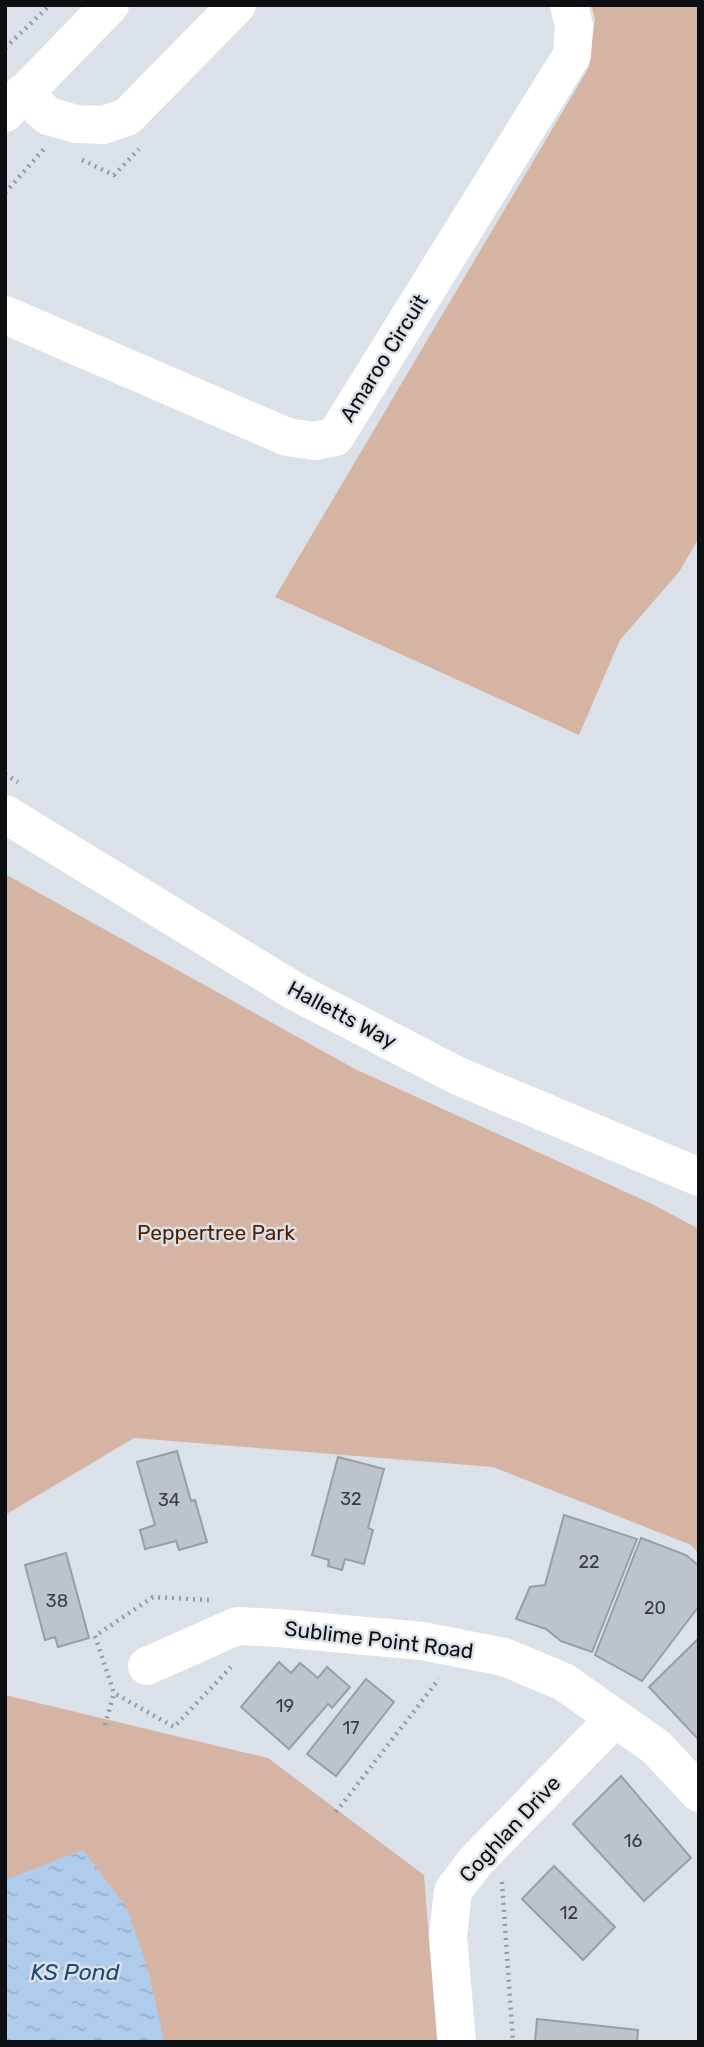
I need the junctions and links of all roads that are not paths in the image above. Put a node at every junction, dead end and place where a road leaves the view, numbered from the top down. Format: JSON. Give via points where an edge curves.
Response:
{"nodes":[{"id":1,"x":110,"y":5,"type":"edge"},
{"id":2,"x":237,"y":5,"type":"edge"},
{"id":3,"x":569,"y":5,"type":"edge"},
{"id":4,"x":14,"y":103,"type":"edge"},
{"id":5,"x":5,"y":315,"type":"edge"},
{"id":6,"x":17,"y":801,"type":"edge"},
{"id":7,"x":699,"y":1177,"type":"edge"},
{"id":8,"x":147,"y":1666,"type":"dead end"},
{"id":9,"x":615,"y":1718,"type":"junction"},
{"id":10,"x":699,"y":1793,"type":"edge"},
{"id":11,"x":457,"y":2042,"type":"edge"}],
"edges":[{"from":1,"to":4,"type":"street"},
{"from":2,"to":4,"type":"street","via":[[127,117],[103,125],[76,124]]},
{"from":3,"to":5,"type":"street","name":"Amaroo Circuit","via":[[574,26],[572,55],[335,438],[287,437]]},
{"from":6,"to":7,"type":"street","name":"Halletts Way","via":[[296,992],[458,1076]]},
{"from":8,"to":9,"type":"street","name":"Sublime Point Road","via":[[237,1626],[422,1641],[504,1657],[564,1682]]},
{"from":9,"to":10,"type":"street","name":"Sublime Point Road","via":[[656,1747]]},
{"from":9,"to":11,"type":"street","name":"Coghlan Drive","via":[[475,1862],[453,1891],[448,1936]]}]}
